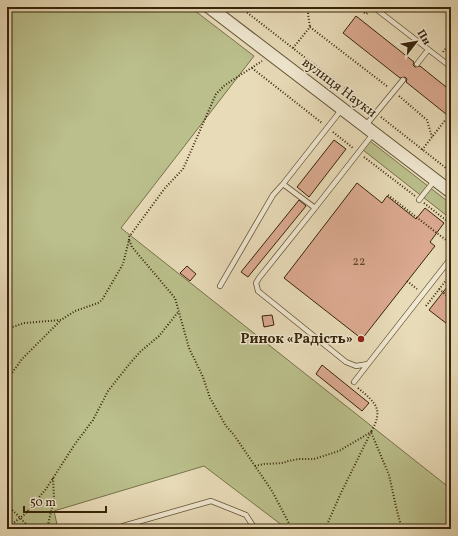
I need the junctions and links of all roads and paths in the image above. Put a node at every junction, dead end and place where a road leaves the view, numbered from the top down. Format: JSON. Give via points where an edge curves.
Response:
{"nodes":[{"id":1,"x":209,"y":7,"type":"edge"},
{"id":2,"x":240,"y":7,"type":"edge"},
{"id":3,"x":309,"y":7,"type":"edge"},
{"id":4,"x":357,"y":7,"type":"edge"},
{"id":5,"x":376,"y":9,"type":"joint"},
{"id":6,"x":310,"y":27,"type":"junction"},
{"id":7,"x":451,"y":42,"type":"edge"},
{"id":8,"x":293,"y":48,"type":"junction"},
{"id":9,"x":428,"y":50,"type":"junction"},
{"id":10,"x":271,"y":54,"type":"junction"},
{"id":11,"x":439,"y":57,"type":"junction"},
{"id":12,"x":417,"y":64,"type":"dead end"},
{"id":13,"x":451,"y":67,"type":"edge"},
{"id":14,"x":252,"y":68,"type":"junction"},
{"id":15,"x":403,"y":80,"type":"dead end"},
{"id":16,"x":394,"y":92,"type":"junction"},
{"id":17,"x":342,"y":109,"type":"junction"},
{"id":18,"x":376,"y":113,"type":"junction"},
{"id":19,"x":446,"y":119,"type":"dead end"},
{"id":20,"x":327,"y":127,"type":"junction"},
{"id":21,"x":369,"y":130,"type":"junction"},
{"id":22,"x":432,"y":137,"type":"junction"},
{"id":23,"x":422,"y":150,"type":"junction"},
{"id":24,"x":359,"y":152,"type":"junction"},
{"id":25,"x":451,"y":172,"type":"edge"},
{"id":26,"x":435,"y":180,"type":"junction"},
{"id":27,"x":283,"y":184,"type":"junction"},
{"id":28,"x":451,"y":192,"type":"edge"},
{"id":29,"x":388,"y":195,"type":"dead end"},
{"id":30,"x":420,"y":200,"type":"junction"},
{"id":31,"x":315,"y":208,"type":"junction"},
{"id":32,"x":451,"y":213,"type":"edge"},
{"id":33,"x":446,"y":220,"type":"junction"},
{"id":34,"x":451,"y":224,"type":"edge"},
{"id":35,"x":129,"y":240,"type":"junction"},
{"id":36,"x":451,"y":244,"type":"edge"},
{"id":37,"x":451,"y":258,"type":"edge"},
{"id":38,"x":451,"y":274,"type":"edge"},
{"id":39,"x":448,"y":278,"type":"junction"},
{"id":40,"x":407,"y":281,"type":"dead end"},
{"id":41,"x":451,"y":281,"type":"edge"},
{"id":42,"x":220,"y":286,"type":"dead end"},
{"id":43,"x":439,"y":289,"type":"junction"},
{"id":44,"x":423,"y":294,"type":"junction"},
{"id":45,"x":451,"y":298,"type":"edge"},
{"id":46,"x":426,"y":306,"type":"dead end"},
{"id":47,"x":180,"y":310,"type":"junction"},
{"id":48,"x":61,"y":320,"type":"junction"},
{"id":49,"x":7,"y":329,"type":"edge"},
{"id":50,"x":368,"y":364,"type":"junction"},
{"id":51,"x":7,"y":380,"type":"edge"},
{"id":52,"x":354,"y":382,"type":"joint"},
{"id":53,"x":371,"y":432,"type":"junction"},
{"id":54,"x":255,"y":466,"type":"junction"},
{"id":55,"x":53,"y":476,"type":"junction"},
{"id":56,"x":7,"y":508,"type":"edge"},
{"id":57,"x":20,"y":519,"type":"junction"},
{"id":58,"x":123,"y":526,"type":"dead end"},
{"id":59,"x":7,"y":528,"type":"edge"},
{"id":60,"x":32,"y":529,"type":"edge"},
{"id":61,"x":47,"y":529,"type":"edge"},
{"id":62,"x":255,"y":529,"type":"edge"},
{"id":63,"x":292,"y":529,"type":"edge"},
{"id":64,"x":325,"y":529,"type":"edge"},
{"id":65,"x":402,"y":529,"type":"edge"}],
"edges":[{"from":1,"to":10,"type":"street","name":"вулиця Науки"},
{"from":2,"to":8,"type":"path"},
{"from":3,"to":6,"type":"path"},
{"from":4,"to":5,"type":"path","via":[[366,14]]},
{"from":5,"to":9,"type":"lane"},
{"from":6,"to":8,"type":"path"},
{"from":6,"to":16,"type":"path"},
{"from":7,"to":11,"type":"path"},
{"from":8,"to":18,"type":"path"},
{"from":9,"to":11,"type":"lane"},
{"from":9,"to":12,"type":"lane"},
{"from":10,"to":14,"type":"path"},
{"from":10,"to":17,"type":"street","name":"вулиця Науки"},
{"from":11,"to":13,"type":"lane"},
{"from":14,"to":20,"type":"path"},
{"from":14,"to":35,"type":"path","via":[[225,85],[216,94],[183,169],[165,188]]},
{"from":15,"to":16,"type":"lane"},
{"from":16,"to":18,"type":"lane"},
{"from":16,"to":22,"type":"path","via":[[427,120]]},
{"from":17,"to":20,"type":"lane"},
{"from":17,"to":21,"type":"street","name":"вулиця Науки"},
{"from":18,"to":21,"type":"lane"},
{"from":18,"to":23,"type":"path"},
{"from":19,"to":22,"type":"path"},
{"from":20,"to":24,"type":"path"},
{"from":20,"to":27,"type":"lane"},
{"from":21,"to":24,"type":"lane"},
{"from":21,"to":26,"type":"street","name":"вулиця Науки"},
{"from":22,"to":23,"type":"path"},
{"from":23,"to":25,"type":"path"},
{"from":24,"to":30,"type":"path"},
{"from":24,"to":31,"type":"lane"},
{"from":26,"to":28,"type":"street","name":"вулиця Науки"},
{"from":26,"to":30,"type":"lane"},
{"from":27,"to":31,"type":"lane"},
{"from":27,"to":42,"type":"lane","via":[[273,195]]},
{"from":29,"to":36,"type":"path"},
{"from":30,"to":33,"type":"path"},
{"from":31,"to":50,"type":"lane","via":[[259,278],[256,283],[258,290],[346,362],[356,366]]},
{"from":32,"to":33,"type":"path"},
{"from":33,"to":34,"type":"path"},
{"from":35,"to":47,"type":"path","via":[[175,298]]},
{"from":35,"to":48,"type":"path","via":[[123,264],[102,300]]},
{"from":37,"to":44,"type":"lane"},
{"from":38,"to":39,"type":"path"},
{"from":39,"to":41,"type":"path"},
{"from":39,"to":43,"type":"path"},
{"from":40,"to":44,"type":"path"},
{"from":43,"to":45,"type":"path"},
{"from":43,"to":46,"type":"path"},
{"from":44,"to":50,"type":"lane"},
{"from":47,"to":54,"type":"path","via":[[189,348],[204,377],[210,398],[226,426]]},
{"from":47,"to":55,"type":"path","via":[[159,336],[131,362],[108,391],[93,420]]},
{"from":48,"to":49,"type":"path","via":[[24,323]]},
{"from":48,"to":51,"type":"path","via":[[22,358]]},
{"from":50,"to":52,"type":"lane"},
{"from":52,"to":53,"type":"path","via":[[377,406],[377,422]]},
{"from":53,"to":54,"type":"path","via":[[339,451],[314,459],[288,460],[283,463]]},
{"from":53,"to":64,"type":"path"},
{"from":53,"to":65,"type":"path","via":[[389,475]]},
{"from":54,"to":63,"type":"path"},
{"from":55,"to":57,"type":"path","via":[[46,489]]},
{"from":55,"to":61,"type":"path","via":[[54,500]]},
{"from":56,"to":57,"type":"path","via":[[18,514]]},
{"from":57,"to":59,"type":"path"},
{"from":57,"to":60,"type":"path"},
{"from":58,"to":62,"type":"lane","via":[[211,501],[246,515]]}]}
